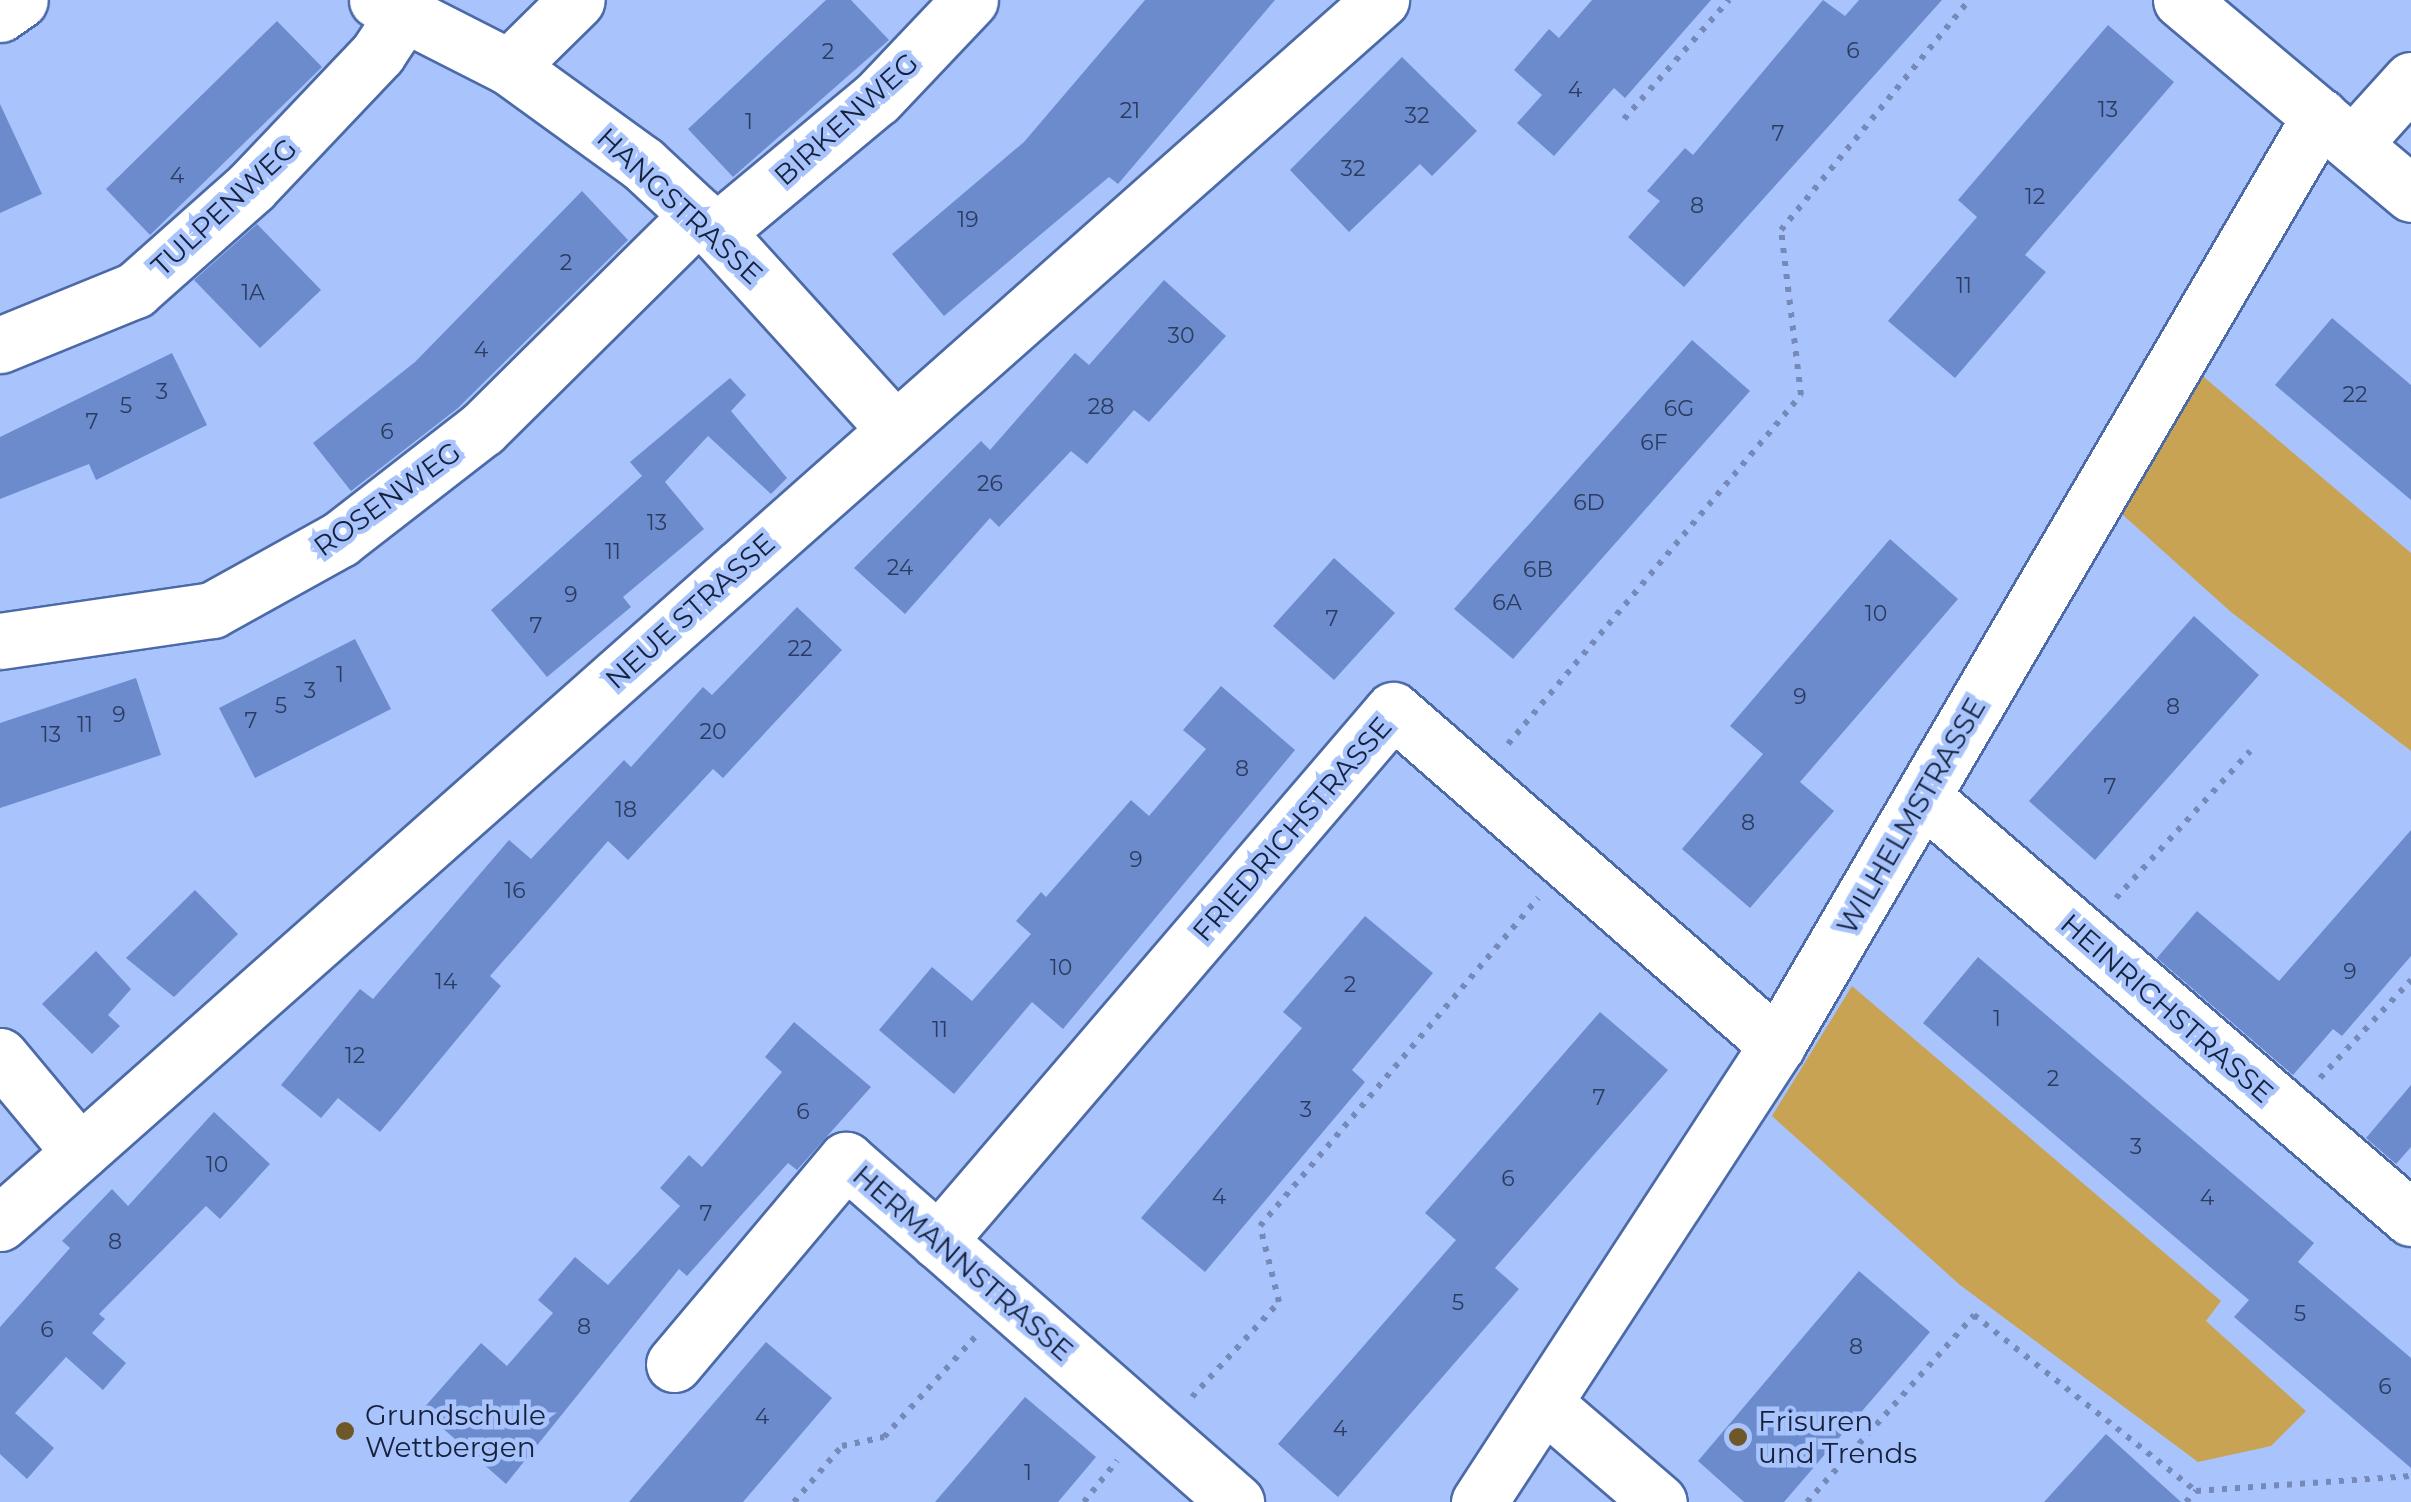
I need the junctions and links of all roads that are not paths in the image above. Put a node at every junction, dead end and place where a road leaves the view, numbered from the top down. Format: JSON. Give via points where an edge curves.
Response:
{"nodes":[{"id":1,"x":20,"y":0,"type":"edge"},
{"id":2,"x":576,"y":0,"type":"edge"},
{"id":3,"x":970,"y":0,"type":"edge"},
{"id":4,"x":1380,"y":0,"type":"edge"},
{"id":5,"x":2181,"y":0,"type":"edge"},
{"id":6,"x":391,"y":6,"type":"edge"},
{"id":7,"x":0,"y":14,"type":"edge"},
{"id":8,"x":510,"y":68,"type":"junction"},
{"id":9,"x":2411,"y":80,"type":"edge"},
{"id":10,"x":2337,"y":130,"type":"junction"},
{"id":11,"x":2411,"y":194,"type":"edge"},
{"id":12,"x":707,"y":224,"type":"junction"},
{"id":13,"x":0,"y":345,"type":"edge"},
{"id":14,"x":894,"y":428,"type":"junction"},
{"id":15,"x":0,"y":641,"type":"edge"},
{"id":16,"x":1924,"y":798,"type":"junction"},
{"id":17,"x":1777,"y":1045,"type":"junction"},
{"id":18,"x":0,"y":1056,"type":"edge"},
{"id":19,"x":80,"y":1152,"type":"junction"},
{"id":20,"x":2411,"y":1218,"type":"edge"},
{"id":21,"x":0,"y":1222,"type":"edge"},
{"id":22,"x":938,"y":1241,"type":"junction"},
{"id":23,"x":674,"y":1364,"type":"dead end"},
{"id":24,"x":1545,"y":1404,"type":"junction"},
{"id":25,"x":1236,"y":1502,"type":"edge"},
{"id":26,"x":1479,"y":1502,"type":"edge"},
{"id":27,"x":1659,"y":1502,"type":"edge"}],
"edges":[{"from":1,"to":7,"type":"street"},
{"from":2,"to":8,"type":"street"},
{"from":3,"to":12,"type":"street","name":"BIRKENWEG","via":[[877,98]]},
{"from":4,"to":14,"type":"street","name":"NEUE STRASSE"},
{"from":5,"to":10,"type":"street"},
{"from":6,"to":8,"type":"street","name":"HANGSTRASSE"},
{"from":6,"to":13,"type":"street","name":"TULPENWEG","via":[[378,54],[251,187],[134,290]]},
{"from":8,"to":12,"type":"street","name":"HANGSTRASSE","via":[[581,114]]},
{"from":9,"to":10,"type":"street","name":"WILHELMSTRASSE"},
{"from":10,"to":11,"type":"street"},
{"from":10,"to":16,"type":"street","name":"WILHELMSTRASSE"},
{"from":12,"to":14,"type":"street","name":"HANGSTRASSE"},
{"from":12,"to":15,"type":"street","name":"ROSENWEG","via":[[482,429],[340,539],[212,610]]},
{"from":14,"to":19,"type":"street","name":"NEUE STRASSE"},
{"from":16,"to":17,"type":"street","name":"WILHELMSTRASSE"},
{"from":16,"to":20,"type":"street","name":"HEINRICHSTRASSE"},
{"from":17,"to":22,"type":"street","name":"FRIEDRICHSTRASSE","via":[[1393,710]]},
{"from":17,"to":24,"type":"street","name":"WILHELMSTRASSE"},
{"from":18,"to":19,"type":"street"},
{"from":19,"to":21,"type":"street","name":"NEUE STRASSE"},
{"from":22,"to":23,"type":"street","name":"HERMANNSTRASSE","via":[[846,1160]]},
{"from":22,"to":25,"type":"street","name":"HERMANNSTRASSE"},
{"from":24,"to":26,"type":"street","name":"WILHELMSTRASSE"},
{"from":24,"to":27,"type":"street"}]}
